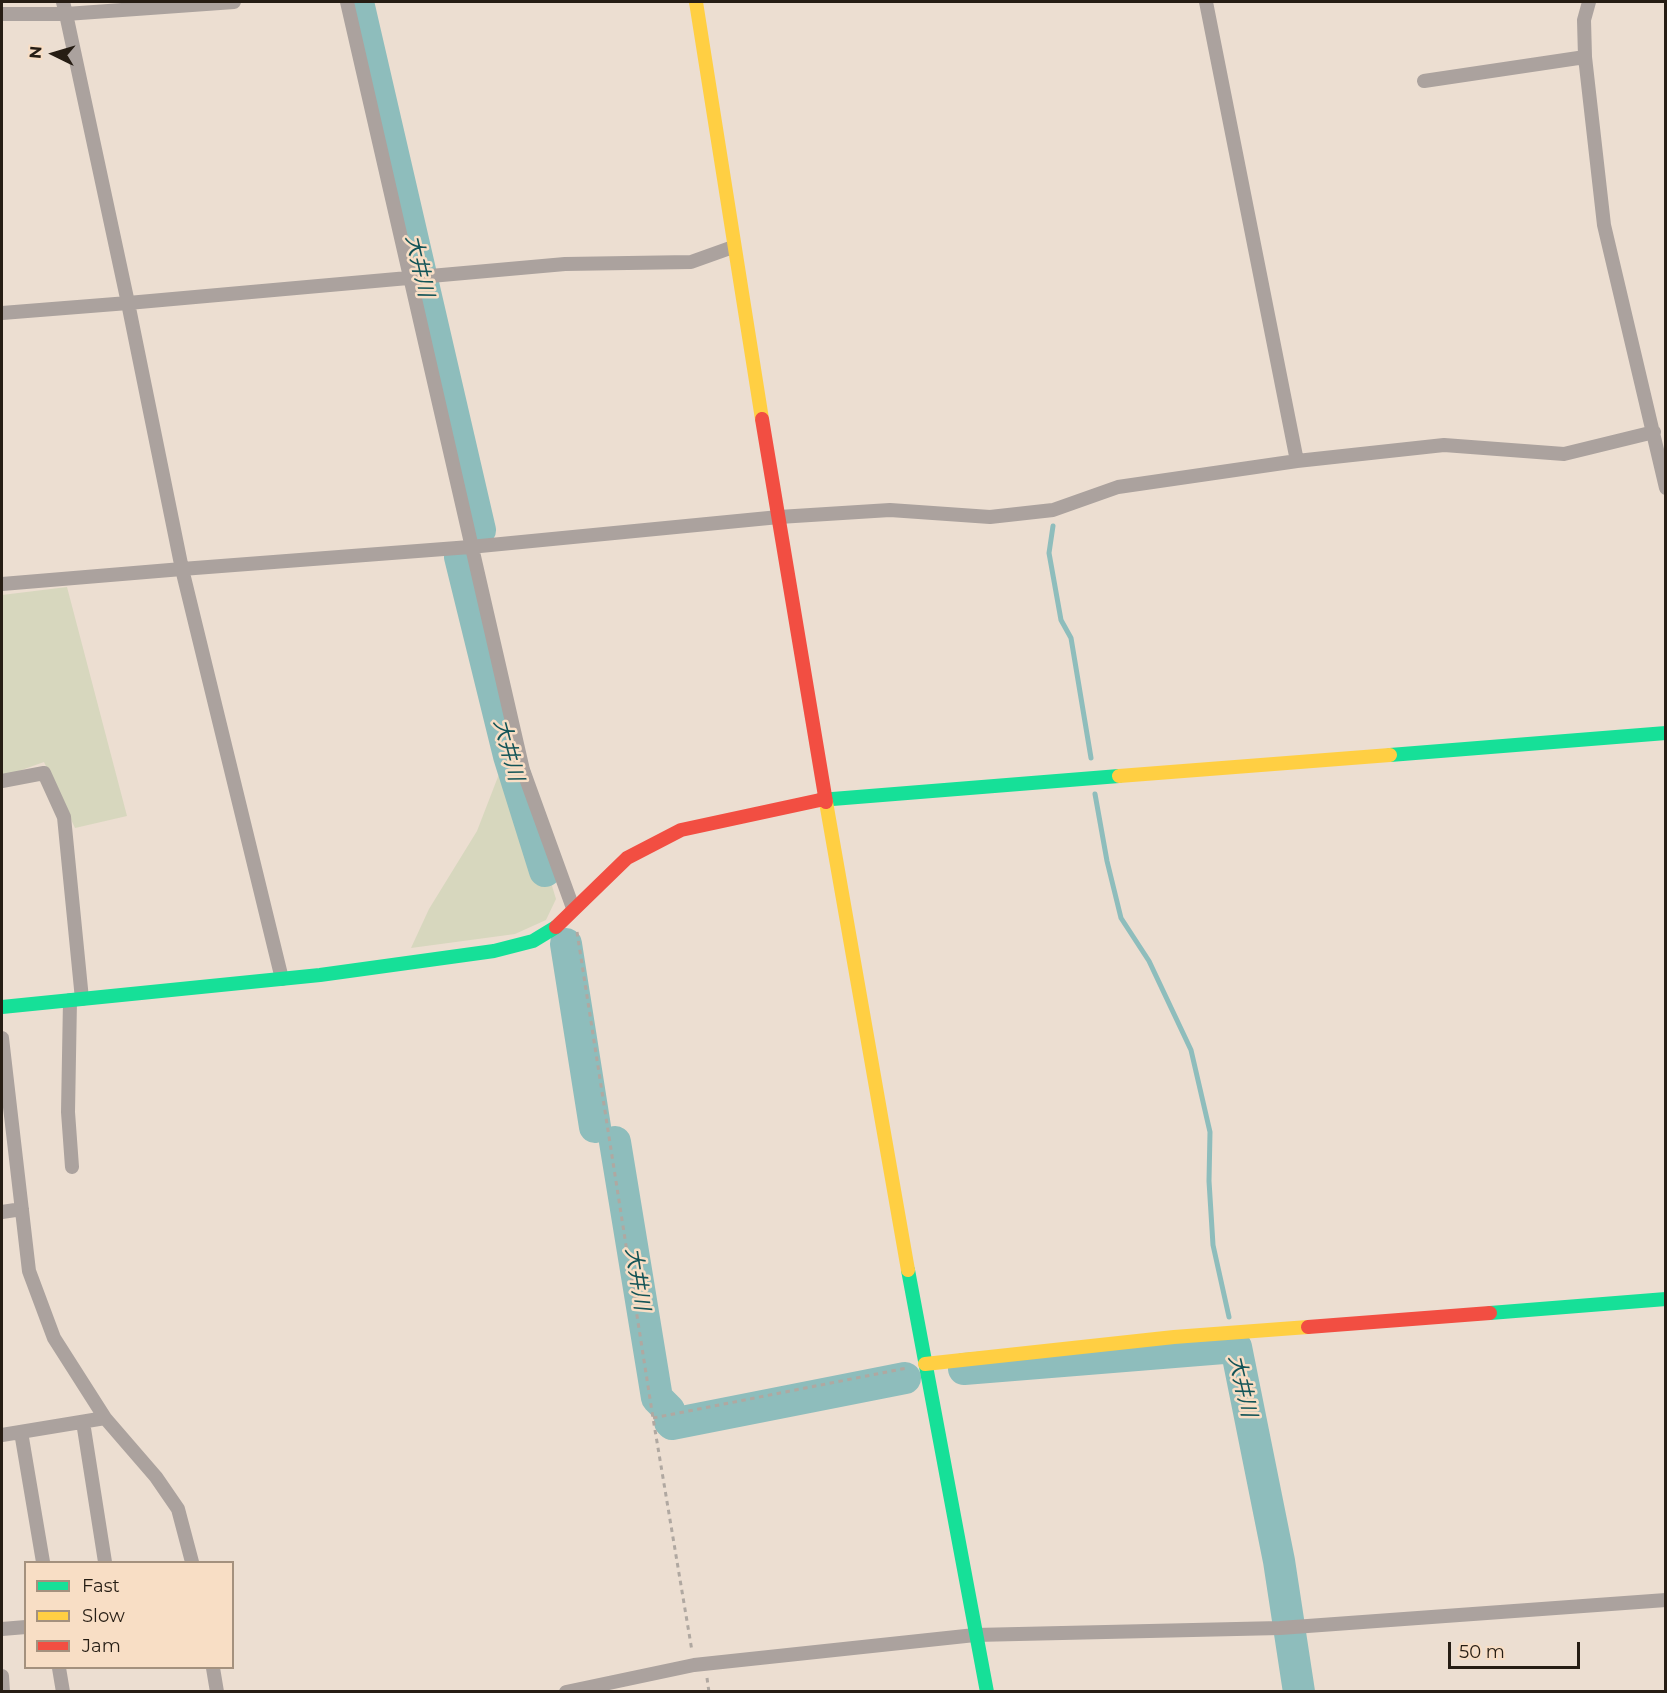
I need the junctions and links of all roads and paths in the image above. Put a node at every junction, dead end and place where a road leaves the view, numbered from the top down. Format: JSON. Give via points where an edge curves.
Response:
{"nodes":[{"id":1,"x":234,"y":2,"type":"edge"},
{"id":2,"x":347,"y":2,"type":"edge"},
{"id":3,"x":696,"y":2,"type":"edge"},
{"id":4,"x":1206,"y":2,"type":"edge"},
{"id":5,"x":1589,"y":2,"type":"edge"},
{"id":6,"x":65,"y":8,"type":"edge"},
{"id":7,"x":2,"y":14,"type":"edge"},
{"id":8,"x":1585,"y":57,"type":"junction"},
{"id":9,"x":1424,"y":81,"type":"dead end"},
{"id":10,"x":733,"y":247,"type":"junction"},
{"id":11,"x":408,"y":277,"type":"junction"},
{"id":12,"x":128,"y":303,"type":"junction"},
{"id":13,"x":2,"y":313,"type":"edge"},
{"id":14,"x":1654,"y":432,"type":"junction"},
{"id":15,"x":1297,"y":461,"type":"junction"},
{"id":16,"x":1665,"y":488,"type":"edge"},
{"id":17,"x":778,"y":517,"type":"junction"},
{"id":18,"x":470,"y":547,"type":"junction"},
{"id":19,"x":182,"y":569,"type":"junction"},
{"id":20,"x":2,"y":584,"type":"edge"},
{"id":21,"x":1665,"y":732,"type":"edge"},
{"id":22,"x":2,"y":782,"type":"edge"},
{"id":23,"x":825,"y":799,"type":"junction"},
{"id":24,"x":573,"y":908,"type":"junction"},
{"id":25,"x":282,"y":979,"type":"junction"},
{"id":26,"x":76,"y":999,"type":"junction"},
{"id":27,"x":2,"y":1007,"type":"edge"},
{"id":28,"x":2,"y":1038,"type":"edge"},
{"id":29,"x":72,"y":1167,"type":"dead end"},
{"id":30,"x":22,"y":1209,"type":"junction"},
{"id":31,"x":2,"y":1212,"type":"edge"},
{"id":32,"x":1665,"y":1299,"type":"edge"},
{"id":33,"x":925,"y":1364,"type":"junction"},
{"id":34,"x":105,"y":1418,"type":"junction"},
{"id":35,"x":652,"y":1418,"type":"junction"},
{"id":36,"x":83,"y":1422,"type":"junction"},
{"id":37,"x":21,"y":1432,"type":"junction"},
{"id":38,"x":2,"y":1435,"type":"edge"},
{"id":39,"x":43,"y":1561,"type":"edge"},
{"id":40,"x":105,"y":1561,"type":"edge"},
{"id":41,"x":191,"y":1561,"type":"edge"},
{"id":42,"x":1665,"y":1600,"type":"edge"},
{"id":43,"x":24,"y":1627,"type":"edge"},
{"id":44,"x":2,"y":1629,"type":"edge"},
{"id":45,"x":975,"y":1635,"type":"junction"},
{"id":46,"x":694,"y":1665,"type":"junction"},
{"id":47,"x":60,"y":1669,"type":"edge"},
{"id":48,"x":213,"y":1669,"type":"edge"},
{"id":49,"x":2,"y":1676,"type":"edge"},
{"id":50,"x":3,"y":1692,"type":"edge"},
{"id":51,"x":63,"y":1692,"type":"edge"},
{"id":52,"x":217,"y":1692,"type":"edge"},
{"id":53,"x":566,"y":1692,"type":"edge"},
{"id":54,"x":987,"y":1692,"type":"edge"}],
"edges":[{"from":1,"to":6,"type":"street"},
{"from":2,"to":11,"type":"street"},
{"from":3,"to":10,"type":"street"},
{"from":4,"to":15,"type":"street"},
{"from":5,"to":8,"type":"street","via":[[1584,20]]},
{"from":6,"to":7,"type":"street"},
{"from":6,"to":12,"type":"street"},
{"from":8,"to":9,"type":"street"},
{"from":8,"to":14,"type":"street","via":[[1604,225]]},
{"from":10,"to":11,"type":"street","via":[[691,262],[564,264]]},
{"from":10,"to":17,"type":"street"},
{"from":11,"to":12,"type":"street"},
{"from":11,"to":18,"type":"street"},
{"from":12,"to":13,"type":"street"},
{"from":12,"to":19,"type":"street"},
{"from":14,"to":15,"type":"street","via":[[1564,454],[1444,445]]},
{"from":14,"to":16,"type":"street"},
{"from":15,"to":17,"type":"street","via":[[1118,487],[1053,510],[990,517],[890,510]]},
{"from":17,"to":18,"type":"street"},
{"from":17,"to":23,"type":"street"},
{"from":18,"to":19,"type":"street"},
{"from":18,"to":24,"type":"street","via":[[523,770]]},
{"from":19,"to":20,"type":"street"},
{"from":19,"to":25,"type":"street"},
{"from":21,"to":23,"type":"street"},
{"from":22,"to":26,"type":"street","via":[[44,773],[64,817]]},
{"from":23,"to":24,"type":"street","via":[[681,830],[627,858]]},
{"from":23,"to":33,"type":"street"},
{"from":24,"to":25,"type":"street","via":[[560,925],[523,944]]},
{"from":24,"to":35,"type":"path"},
{"from":25,"to":26,"type":"street"},
{"from":26,"to":27,"type":"street"},
{"from":26,"to":29,"type":"street","via":[[69,1112]]},
{"from":28,"to":30,"type":"street"},
{"from":30,"to":31,"type":"street"},
{"from":30,"to":34,"type":"street","via":[[29,1271],[54,1338]]},
{"from":32,"to":33,"type":"street","via":[[1174,1337]]},
{"from":33,"to":35,"type":"path"},
{"from":33,"to":45,"type":"street"},
{"from":34,"to":36,"type":"street"},
{"from":34,"to":41,"type":"street","via":[[156,1476],[178,1509]]},
{"from":35,"to":46,"type":"path"},
{"from":36,"to":37,"type":"street"},
{"from":36,"to":40,"type":"street"},
{"from":37,"to":38,"type":"street"},
{"from":37,"to":39,"type":"street"},
{"from":42,"to":45,"type":"street","via":[[1286,1627]]},
{"from":43,"to":44,"type":"street"},
{"from":45,"to":46,"type":"street"},
{"from":45,"to":54,"type":"street"},
{"from":46,"to":53,"type":"street"},
{"from":47,"to":51,"type":"street"},
{"from":48,"to":52,"type":"street"},
{"from":49,"to":50,"type":"street"}]}
